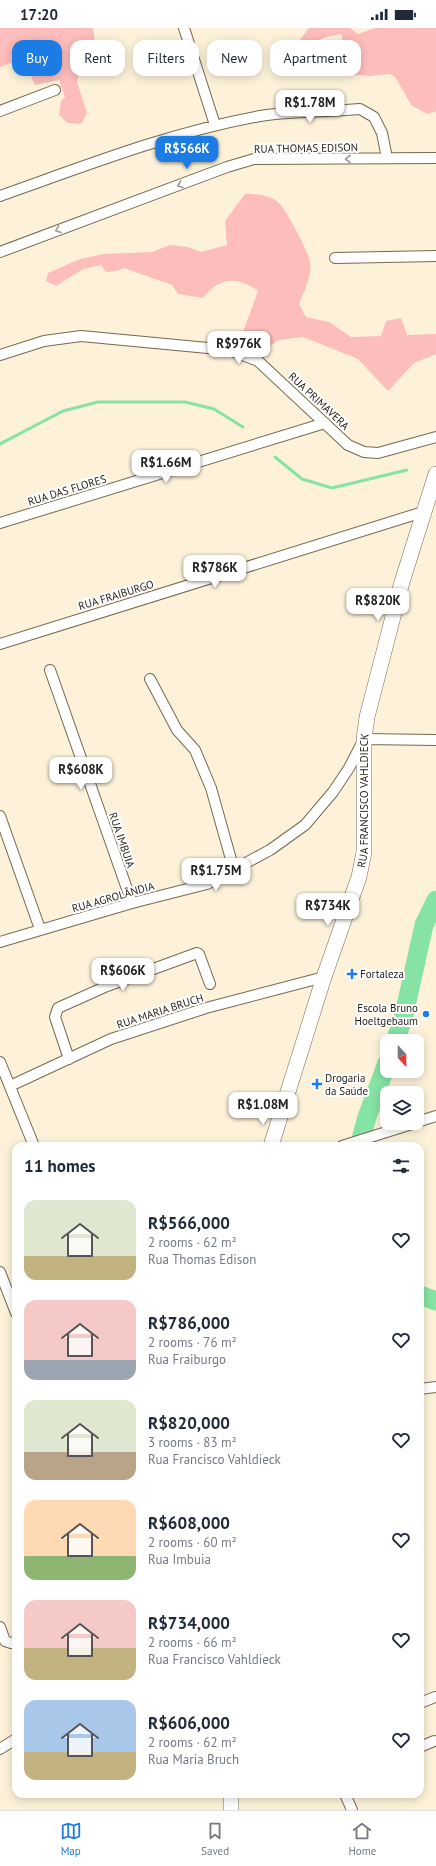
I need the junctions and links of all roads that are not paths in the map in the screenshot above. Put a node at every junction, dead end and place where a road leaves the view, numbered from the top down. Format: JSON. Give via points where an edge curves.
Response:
{"nodes":[{"id":1,"x":184,"y":28,"type":"edge"},
{"id":2,"x":55,"y":90,"type":"dead end"},
{"id":3,"x":0,"y":111,"type":"edge"},
{"id":4,"x":215,"y":125,"type":"junction"},
{"id":5,"x":387,"y":158,"type":"junction"},
{"id":6,"x":436,"y":158,"type":"edge"},
{"id":7,"x":0,"y":196,"type":"edge"},
{"id":8,"x":0,"y":252,"type":"edge"},
{"id":9,"x":436,"y":256,"type":"edge"},
{"id":10,"x":335,"y":258,"type":"dead end"},
{"id":11,"x":0,"y":355,"type":"edge"},
{"id":12,"x":325,"y":423,"type":"junction"},
{"id":13,"x":436,"y":436,"type":"edge"},
{"id":14,"x":436,"y":474,"type":"edge"},
{"id":15,"x":423,"y":512,"type":"junction"},
{"id":16,"x":0,"y":523,"type":"edge"},
{"id":17,"x":0,"y":644,"type":"edge"},
{"id":18,"x":50,"y":670,"type":"dead end"},
{"id":19,"x":150,"y":679,"type":"dead end"},
{"id":20,"x":364,"y":739,"type":"junction"},
{"id":21,"x":436,"y":740,"type":"edge"},
{"id":22,"x":0,"y":816,"type":"edge"},
{"id":23,"x":234,"y":870,"type":"junction"},
{"id":24,"x":132,"y":904,"type":"junction"},
{"id":25,"x":40,"y":929,"type":"junction"},
{"id":26,"x":0,"y":942,"type":"edge"},
{"id":27,"x":324,"y":977,"type":"junction"},
{"id":28,"x":210,"y":984,"type":"dead end"},
{"id":29,"x":69,"y":1059,"type":"junction"},
{"id":30,"x":0,"y":1062,"type":"edge"},
{"id":31,"x":10,"y":1086,"type":"junction"},
{"id":32,"x":436,"y":1116,"type":"edge"},
{"id":33,"x":424,"y":1120,"type":"edge"},
{"id":34,"x":394,"y":1130,"type":"edge"},
{"id":35,"x":32,"y":1142,"type":"edge"},
{"id":36,"x":272,"y":1142,"type":"edge"},
{"id":37,"x":355,"y":1142,"type":"edge"},
{"id":38,"x":0,"y":1272,"type":"edge"},
{"id":39,"x":12,"y":1303,"type":"edge"},
{"id":40,"x":436,"y":1387,"type":"edge"},
{"id":41,"x":424,"y":1388,"type":"edge"},
{"id":42,"x":0,"y":1627,"type":"edge"},
{"id":43,"x":12,"y":1643,"type":"edge"},
{"id":44,"x":435,"y":1697,"type":"dead end"},
{"id":45,"x":424,"y":1701,"type":"edge"},
{"id":46,"x":434,"y":1741,"type":"dead end"},
{"id":47,"x":12,"y":1742,"type":"edge"},
{"id":48,"x":424,"y":1745,"type":"edge"},
{"id":49,"x":0,"y":1749,"type":"edge"},
{"id":50,"x":231,"y":1798,"type":"edge"},
{"id":51,"x":347,"y":1798,"type":"edge"},
{"id":52,"x":231,"y":1810,"type":"edge"},
{"id":53,"x":352,"y":1810,"type":"edge"}],
"edges":[{"from":1,"to":4,"type":"street"},
{"from":2,"to":3,"type":"street"},
{"from":4,"to":5,"type":"street","via":[[262,116],[360,109],[374,117],[382,133]]},
{"from":4,"to":7,"type":"street","via":[[98,161]]},
{"from":5,"to":6,"type":"street","name":"RUA THOMAS EDISON"},
{"from":5,"to":8,"type":"street","name":"RUA THOMAS EDISON","one_way":true,"via":[[254,159]]},
{"from":9,"to":10,"type":"street"},
{"from":11,"to":12,"type":"street","name":"RUA PRIMAVERA","via":[[44,341],[81,336],[229,350],[258,361]]},
{"from":12,"to":13,"type":"street","name":"RUA PRIMAVERA","via":[[348,445],[364,452],[378,453]]},
{"from":12,"to":16,"type":"street","name":"RUA DAS FLORES"},
{"from":14,"to":15,"type":"main road","name":"RUA FRANCISCO VAHLDIECK"},
{"from":15,"to":17,"type":"street","name":"RUA FRAIBURGO"},
{"from":15,"to":20,"type":"main road","name":"RUA FRANCISCO VAHLDIECK","via":[[402,582],[367,717]]},
{"from":18,"to":24,"type":"street","name":"RUA IMBUIA"},
{"from":19,"to":23,"type":"street","via":[[178,730],[195,750],[210,788]]},
{"from":20,"to":21,"type":"street"},
{"from":20,"to":23,"type":"street","name":"RUA AGROLÂNDIA","via":[[337,786],[305,825],[270,850]]},
{"from":20,"to":27,"type":"main road","name":"RUA FRANCISCO VAHLDIECK","via":[[364,852],[359,877]]},
{"from":22,"to":25,"type":"street"},
{"from":23,"to":24,"type":"street","name":"RUA AGROLÂNDIA","via":[[207,884]]},
{"from":24,"to":25,"type":"street","name":"RUA AGROLÂNDIA"},
{"from":25,"to":26,"type":"street","name":"RUA AGROLÂNDIA"},
{"from":27,"to":29,"type":"street","name":"RUA MARIA BRUCH","via":[[206,1008],[111,1040]]},
{"from":27,"to":36,"type":"main road","name":"RUA FRANCISCO VAHLDIECK"},
{"from":28,"to":29,"type":"street","via":[[197,953],[107,986],[58,1008],[55,1017]]},
{"from":29,"to":31,"type":"street","name":"RUA MARIA BRUCH"},
{"from":30,"to":31,"type":"street"},
{"from":31,"to":35,"type":"street"},
{"from":32,"to":33,"type":"street"},
{"from":34,"to":37,"type":"street"},
{"from":38,"to":39,"type":"street"},
{"from":40,"to":41,"type":"street"},
{"from":42,"to":43,"type":"street","via":[[5,1641]]},
{"from":44,"to":45,"type":"street"},
{"from":46,"to":48,"type":"street"},
{"from":47,"to":49,"type":"street"},
{"from":50,"to":52,"type":"main road"},
{"from":51,"to":53,"type":"street"}]}
